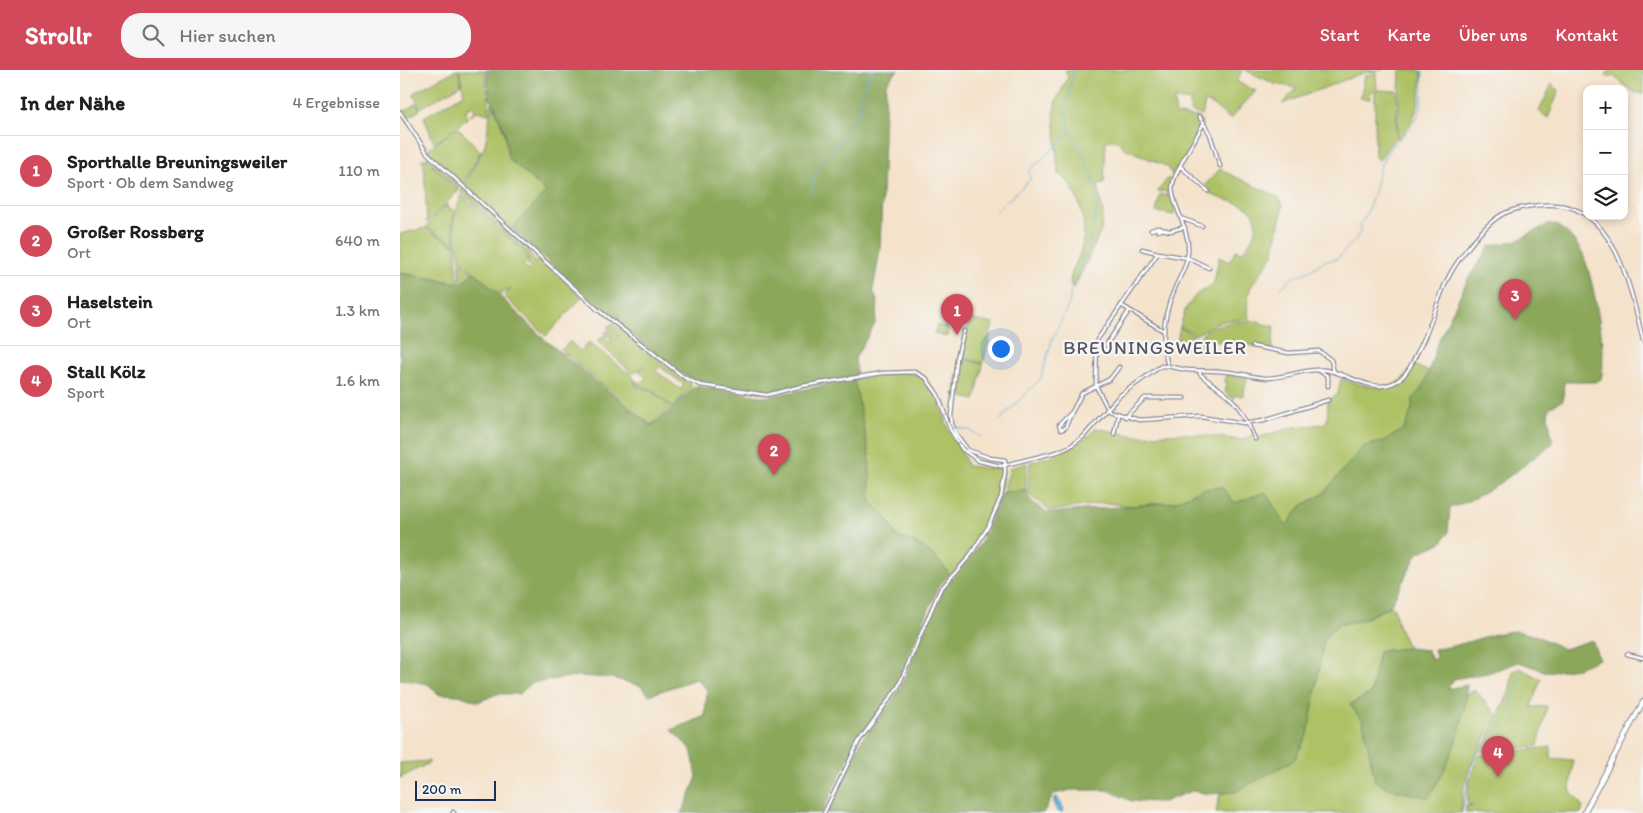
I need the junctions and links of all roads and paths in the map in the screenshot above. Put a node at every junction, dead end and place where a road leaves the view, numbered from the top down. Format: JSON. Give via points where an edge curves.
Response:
{"nodes":[{"id":1,"x":400,"y":112,"type":"edge"},
{"id":2,"x":1200,"y":116,"type":"dead end"},
{"id":3,"x":402,"y":118,"type":"edge"},
{"id":4,"x":1204,"y":122,"type":"junction"},
{"id":5,"x":1180,"y":166,"type":"junction"},
{"id":6,"x":1220,"y":166,"type":"dead end"},
{"id":7,"x":1208,"y":191,"type":"dead end"},
{"id":8,"x":1183,"y":219,"type":"junction"},
{"id":9,"x":1202,"y":226,"type":"dead end"},
{"id":10,"x":1185,"y":227,"type":"junction"},
{"id":11,"x":1151,"y":230,"type":"dead end"},
{"id":12,"x":1142,"y":250,"type":"dead end"},
{"id":13,"x":1158,"y":253,"type":"junction"},
{"id":14,"x":1188,"y":258,"type":"junction"},
{"id":15,"x":1209,"y":268,"type":"dead end"},
{"id":16,"x":1121,"y":305,"type":"junction"},
{"id":17,"x":1129,"y":311,"type":"junction"},
{"id":18,"x":1163,"y":330,"type":"junction"},
{"id":19,"x":964,"y":331,"type":"dead end"},
{"id":20,"x":1643,"y":340,"type":"edge"},
{"id":21,"x":1106,"y":345,"type":"dead end"},
{"id":22,"x":1252,"y":346,"type":"dead end"},
{"id":23,"x":1168,"y":366,"type":"junction"},
{"id":24,"x":1119,"y":367,"type":"dead end"},
{"id":25,"x":1318,"y":370,"type":"junction"},
{"id":26,"x":1200,"y":371,"type":"junction"},
{"id":27,"x":1334,"y":372,"type":"junction"},
{"id":28,"x":1096,"y":386,"type":"junction"},
{"id":29,"x":1328,"y":386,"type":"dead end"},
{"id":30,"x":1184,"y":398,"type":"dead end"},
{"id":31,"x":1328,"y":400,"type":"dead end"},
{"id":32,"x":1107,"y":408,"type":"junction"},
{"id":33,"x":1072,"y":412,"type":"junction"},
{"id":34,"x":1118,"y":415,"type":"junction"},
{"id":35,"x":1125,"y":417,"type":"junction"},
{"id":36,"x":1249,"y":423,"type":"junction"},
{"id":37,"x":1114,"y":434,"type":"dead end"},
{"id":38,"x":1255,"y":439,"type":"dead end"},
{"id":39,"x":1006,"y":466,"type":"junction"},
{"id":40,"x":1627,"y":654,"type":"dead end"},
{"id":41,"x":1643,"y":658,"type":"edge"},
{"id":42,"x":1643,"y":702,"type":"edge"},
{"id":43,"x":824,"y":813,"type":"edge"},
{"id":44,"x":1584,"y":813,"type":"edge"}],
"edges":[{"from":1,"to":3,"type":"street"},
{"from":2,"to":4,"type":"street"},
{"from":3,"to":39,"type":"street","via":[[427,153],[597,309],[691,382],[767,395],[883,372],[919,373],[940,400],[958,444],[983,463]]},
{"from":4,"to":5,"type":"street"},
{"from":4,"to":6,"type":"street"},
{"from":5,"to":7,"type":"street"},
{"from":5,"to":8,"type":"street","via":[[1172,195]]},
{"from":8,"to":9,"type":"street"},
{"from":8,"to":10,"type":"street"},
{"from":10,"to":11,"type":"street"},
{"from":10,"to":14,"type":"street"},
{"from":12,"to":13,"type":"street"},
{"from":13,"to":14,"type":"street"},
{"from":13,"to":16,"type":"street"},
{"from":14,"to":15,"type":"street"},
{"from":14,"to":18,"type":"street","via":[[1174,290]]},
{"from":16,"to":17,"type":"street"},
{"from":16,"to":28,"type":"street","via":[[1097,340]]},
{"from":17,"to":18,"type":"street"},
{"from":17,"to":21,"type":"street"},
{"from":18,"to":23,"type":"street","via":[[1163,352]]},
{"from":19,"to":39,"type":"street","via":[[957,358],[951,421],[968,450],[982,456],[1004,458]]},
{"from":20,"to":27,"type":"street","via":[[1626,275],[1606,237],[1580,212],[1548,204],[1504,214],[1467,251],[1448,280],[1428,332],[1402,378],[1380,386]]},
{"from":22,"to":27,"type":"street","via":[[1289,353],[1319,350],[1331,360]]},
{"from":23,"to":26,"type":"street"},
{"from":23,"to":32,"type":"street","via":[[1149,373]]},
{"from":24,"to":28,"type":"street","via":[[1110,379]]},
{"from":25,"to":26,"type":"street","via":[[1266,378],[1226,371]]},
{"from":25,"to":27,"type":"street"},
{"from":25,"to":29,"type":"street","via":[[1328,376]]},
{"from":26,"to":36,"type":"street","via":[[1206,380],[1234,401]]},
{"from":28,"to":32,"type":"street"},
{"from":28,"to":33,"type":"street","via":[[1082,393]]},
{"from":30,"to":35,"type":"street","via":[[1149,397]]},
{"from":31,"to":36,"type":"street"},
{"from":32,"to":34,"type":"street"},
{"from":32,"to":39,"type":"street","via":[[1083,437],[1069,447]]},
{"from":33,"to":33,"type":"street","via":[[1060,424],[1060,430],[1065,428]]},
{"from":34,"to":35,"type":"street"},
{"from":34,"to":37,"type":"street"},
{"from":35,"to":36,"type":"street","via":[[1148,420],[1209,416]]},
{"from":36,"to":38,"type":"street"},
{"from":39,"to":43,"type":"street","via":[[1001,497],[988,526],[973,552],[940,590],[898,687],[858,741]]},
{"from":40,"to":41,"type":"street"},
{"from":42,"to":44,"type":"main road"}]}
